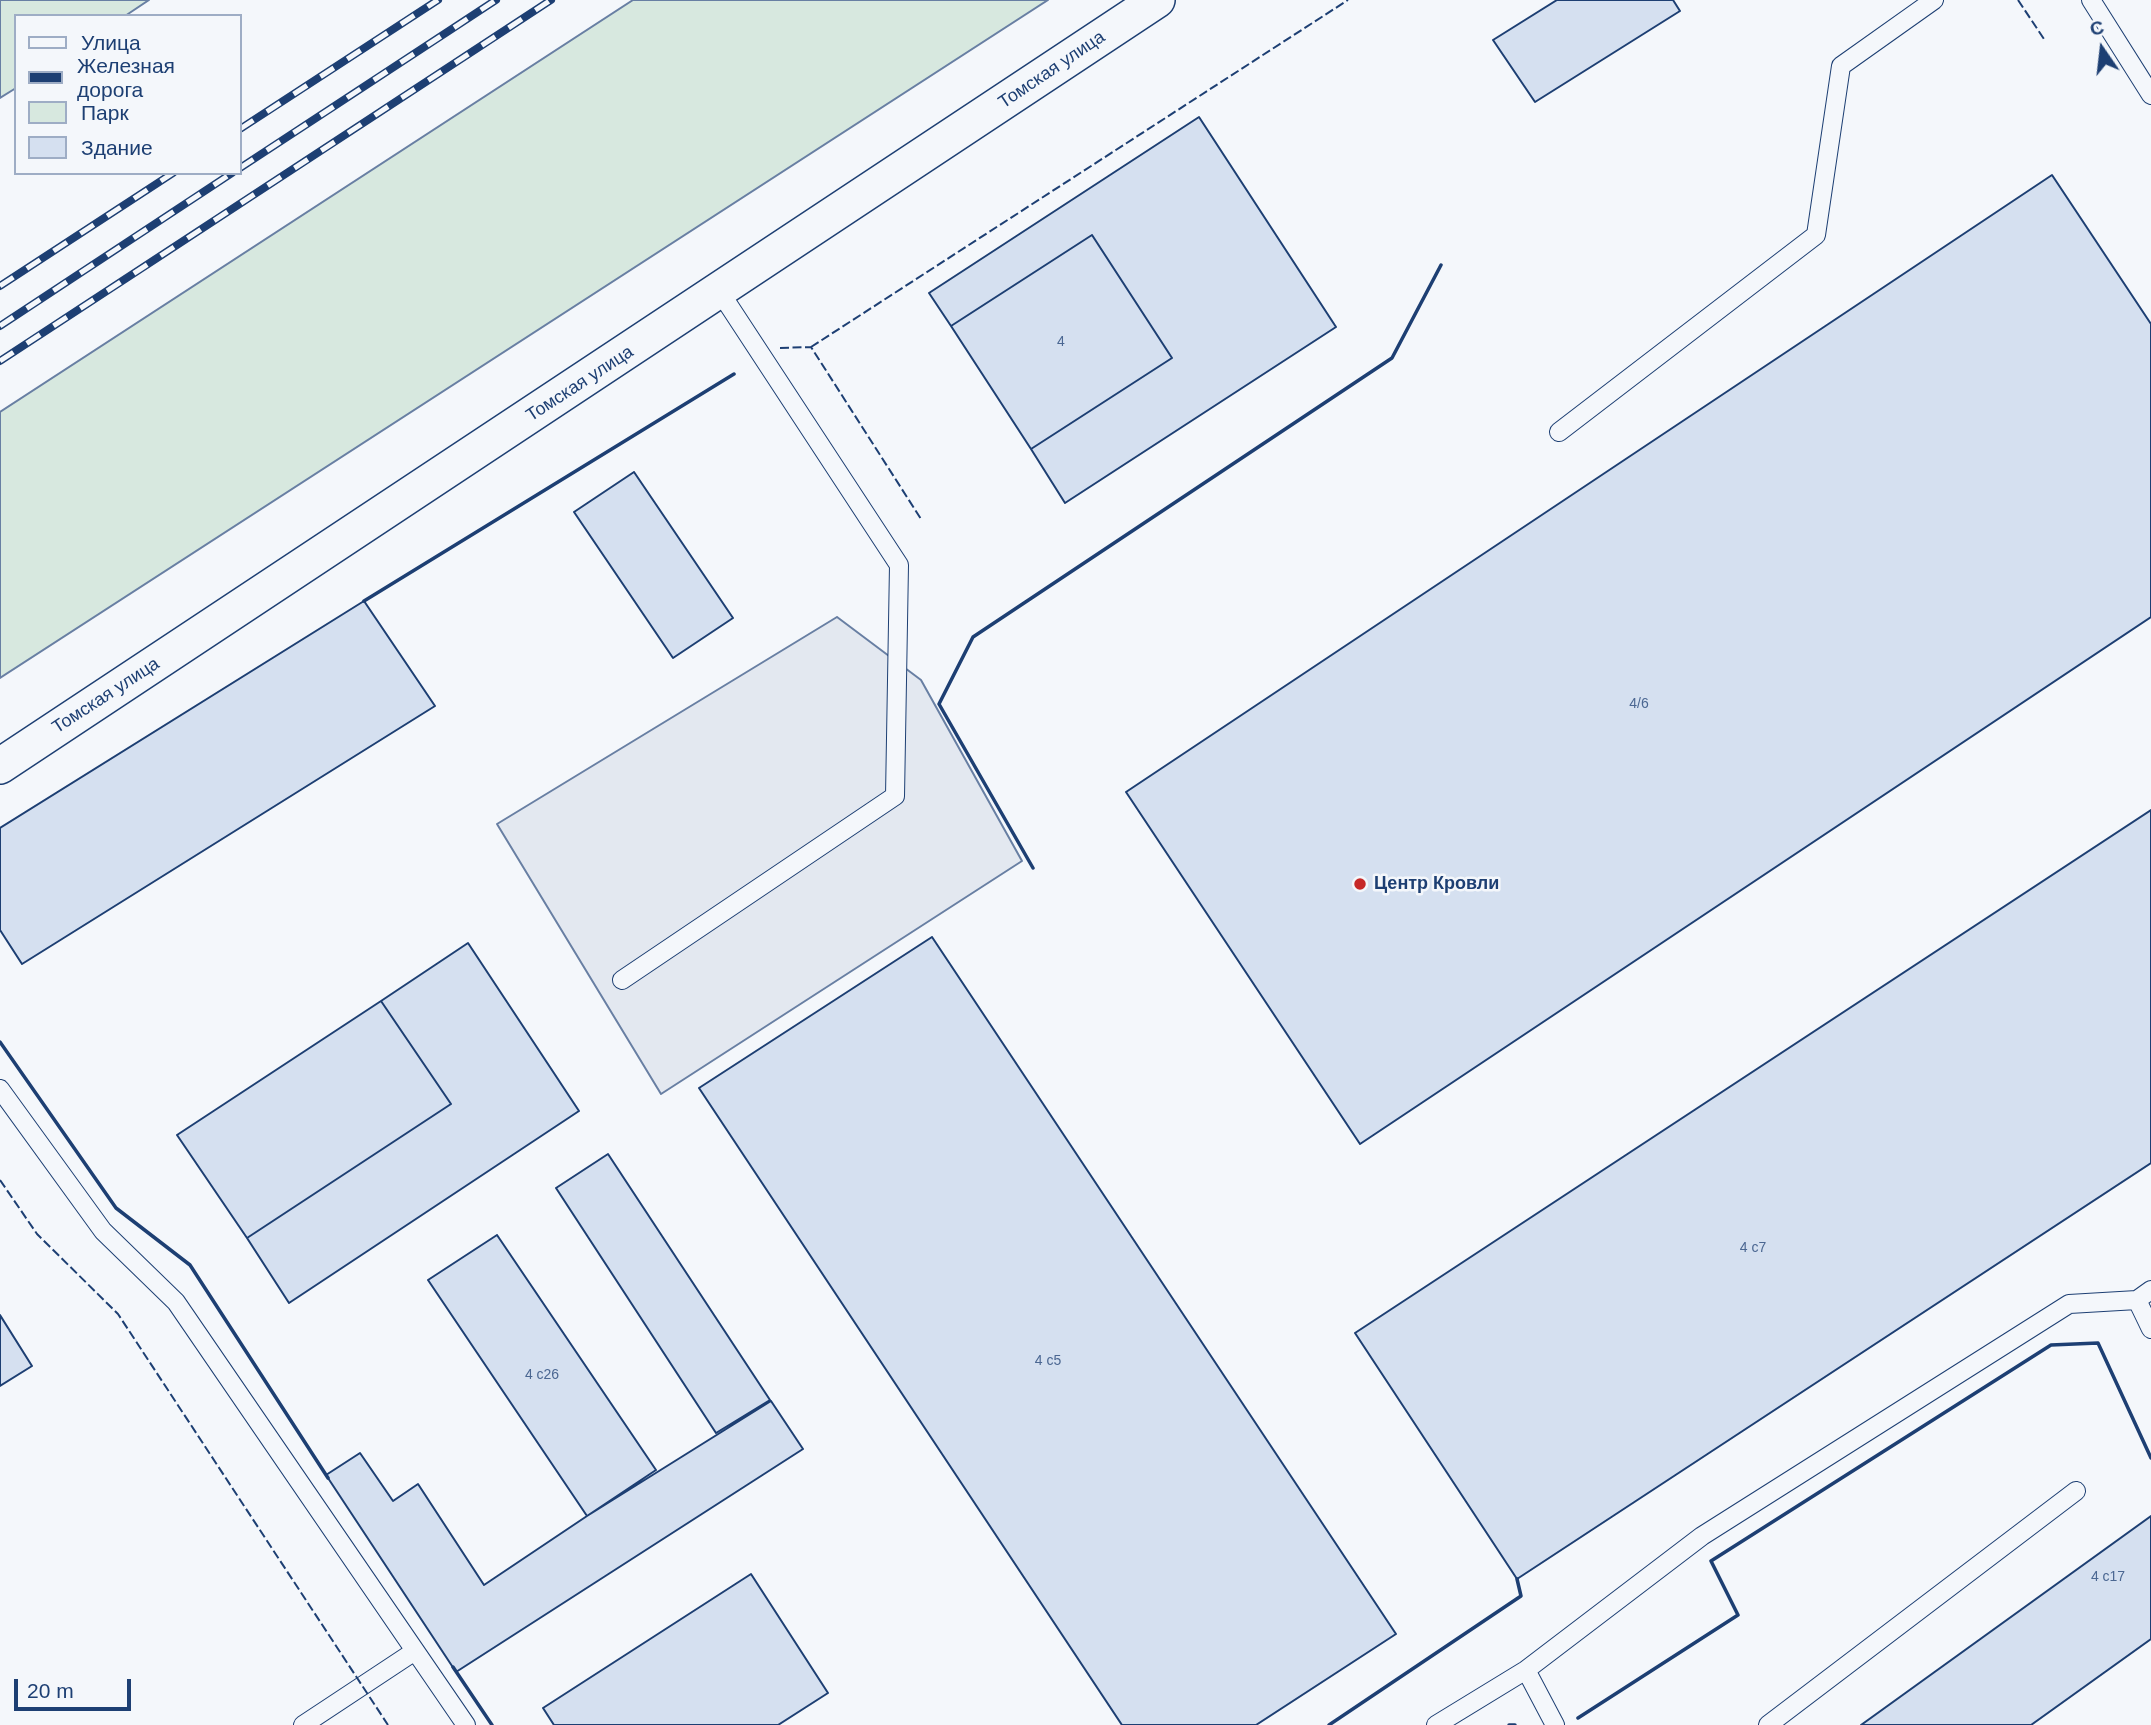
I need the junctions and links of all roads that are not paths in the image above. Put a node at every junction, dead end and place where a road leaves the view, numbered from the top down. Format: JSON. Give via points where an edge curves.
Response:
{"nodes":[{"id":1,"x":1157,"y":0,"type":"edge"},
{"id":2,"x":1934,"y":0,"type":"edge"},
{"id":3,"x":2091,"y":0,"type":"edge"},
{"id":4,"x":2151,"y":95,"type":"edge"},
{"id":5,"x":720,"y":292,"type":"junction"},
{"id":6,"x":1559,"y":432,"type":"dead end"},
{"id":7,"x":0,"y":766,"type":"edge"},
{"id":8,"x":622,"y":980,"type":"dead end"},
{"id":9,"x":0,"y":1089,"type":"edge"},
{"id":10,"x":2144,"y":1295,"type":"edge"},
{"id":11,"x":2151,"y":1329,"type":"edge"},
{"id":12,"x":2076,"y":1491,"type":"dead end"},
{"id":13,"x":415,"y":1651,"type":"junction"},
{"id":14,"x":1525,"y":1670,"type":"junction"},
{"id":15,"x":303,"y":1725,"type":"edge"},
{"id":16,"x":466,"y":1725,"type":"edge"},
{"id":17,"x":1436,"y":1725,"type":"edge"},
{"id":18,"x":1555,"y":1725,"type":"edge"},
{"id":19,"x":1768,"y":1725,"type":"edge"}],
"edges":[{"from":1,"to":5,"type":"street","name":"Томская улица"},
{"from":2,"to":6,"type":"lane","via":[[1841,66],[1816,235]]},
{"from":3,"to":4,"type":"lane"},
{"from":5,"to":7,"type":"street","name":"Томская улица"},
{"from":5,"to":8,"type":"lane","via":[[899,565],[895,796]]},
{"from":9,"to":13,"type":"lane","via":[[103,1231],[176,1302]]},
{"from":10,"to":11,"type":"lane"},
{"from":10,"to":14,"type":"lane","via":[[2069,1304],[1702,1536]]},
{"from":12,"to":19,"type":"lane"},
{"from":13,"to":15,"type":"lane"},
{"from":13,"to":16,"type":"lane"},
{"from":14,"to":17,"type":"lane"},
{"from":14,"to":18,"type":"lane"}]}
